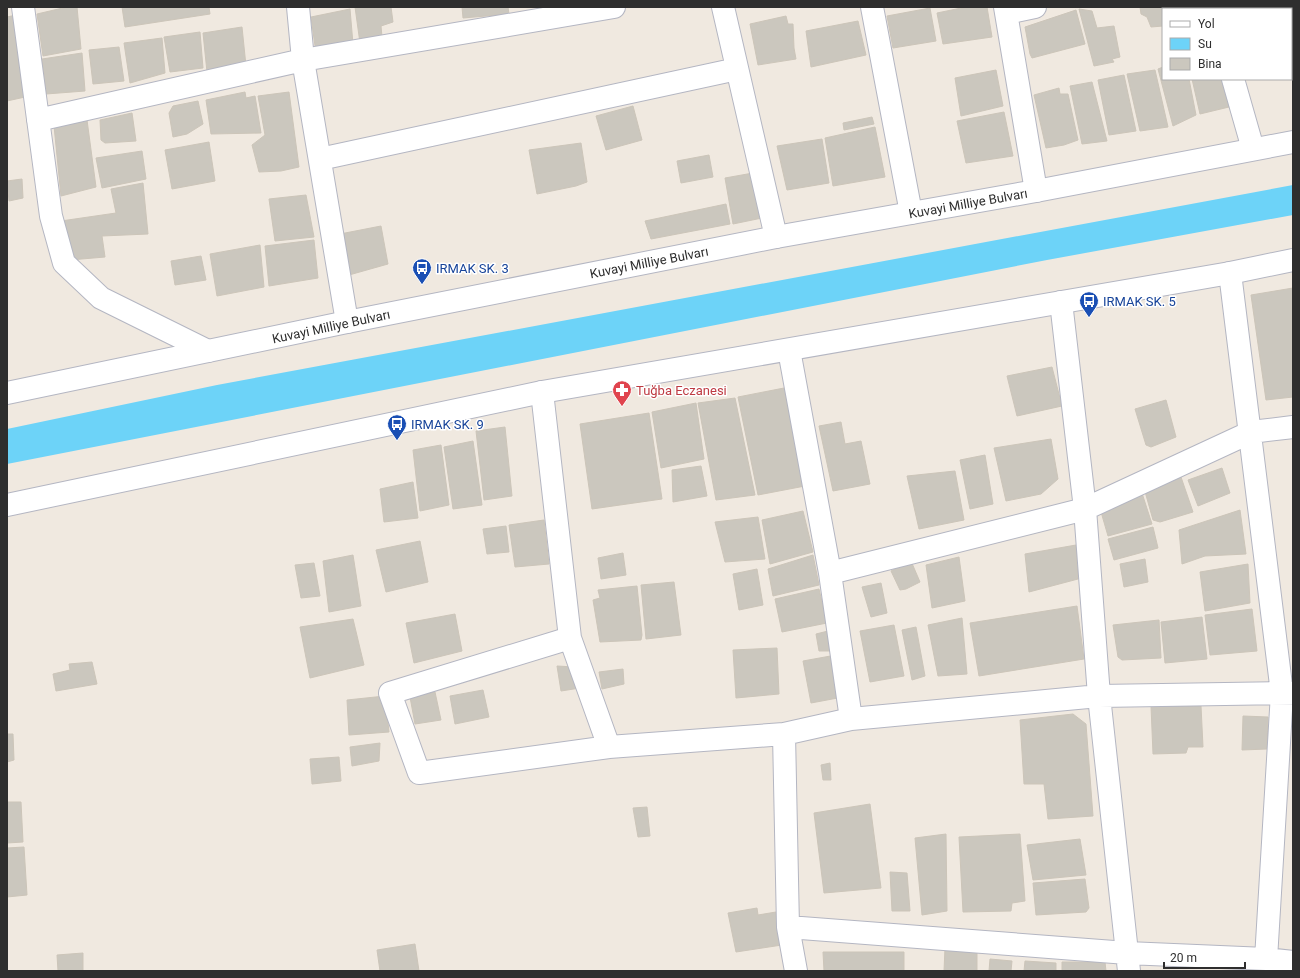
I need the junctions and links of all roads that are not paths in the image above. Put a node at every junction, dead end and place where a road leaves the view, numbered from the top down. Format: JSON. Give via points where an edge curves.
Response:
{"nodes":[{"id":1,"x":23,"y":7,"type":"edge"},
{"id":2,"x":298,"y":7,"type":"edge"},
{"id":3,"x":614,"y":7,"type":"edge"},
{"id":4,"x":723,"y":7,"type":"edge"},
{"id":5,"x":872,"y":7,"type":"edge"},
{"id":6,"x":1035,"y":7,"type":"edge"},
{"id":7,"x":1006,"y":10,"type":"edge"},
{"id":8,"x":303,"y":60,"type":"junction"},
{"id":9,"x":737,"y":69,"type":"junction"},
{"id":10,"x":1233,"y":80,"type":"edge"},
{"id":11,"x":38,"y":120,"type":"junction"},
{"id":12,"x":1293,"y":142,"type":"edge"},
{"id":13,"x":1253,"y":149,"type":"junction"},
{"id":14,"x":320,"y":159,"type":"junction"},
{"id":15,"x":1036,"y":191,"type":"junction"},
{"id":16,"x":911,"y":213,"type":"junction"},
{"id":17,"x":776,"y":236,"type":"junction"},
{"id":18,"x":1293,"y":260,"type":"edge"},
{"id":19,"x":1230,"y":273,"type":"junction"},
{"id":20,"x":1061,"y":302,"type":"junction"},
{"id":21,"x":347,"y":322,"type":"junction"},
{"id":22,"x":789,"y":350,"type":"junction"},
{"id":23,"x":208,"y":351,"type":"junction"},
{"id":24,"x":542,"y":392,"type":"junction"},
{"id":25,"x":7,"y":393,"type":"edge"},
{"id":26,"x":1293,"y":427,"type":"edge"},
{"id":27,"x":1251,"y":432,"type":"junction"},
{"id":28,"x":7,"y":505,"type":"edge"},
{"id":29,"x":1085,"y":509,"type":"junction"},
{"id":30,"x":830,"y":574,"type":"junction"},
{"id":31,"x":570,"y":638,"type":"junction"},
{"id":32,"x":1287,"y":693,"type":"edge"},
{"id":33,"x":1099,"y":696,"type":"junction"},
{"id":34,"x":851,"y":719,"type":"junction"},
{"id":35,"x":784,"y":734,"type":"junction"},
{"id":36,"x":609,"y":747,"type":"junction"},
{"id":37,"x":788,"y":927,"type":"junction"},
{"id":38,"x":1266,"y":959,"type":"junction"},
{"id":39,"x":1128,"y":962,"type":"edge"},
{"id":40,"x":1293,"y":962,"type":"edge"},
{"id":41,"x":796,"y":971,"type":"edge"}],
"edges":[{"from":1,"to":11,"type":"street"},
{"from":2,"to":8,"type":"street"},
{"from":3,"to":8,"type":"street"},
{"from":4,"to":9,"type":"street"},
{"from":5,"to":16,"type":"street"},
{"from":6,"to":7,"type":"street"},
{"from":7,"to":15,"type":"street"},
{"from":8,"to":11,"type":"street"},
{"from":8,"to":14,"type":"street"},
{"from":9,"to":14,"type":"street"},
{"from":9,"to":17,"type":"street"},
{"from":10,"to":13,"type":"street"},
{"from":11,"to":23,"type":"street","via":[[51,216],[64,263],[101,298]]},
{"from":12,"to":13,"type":"street","name":"Kuvayi Milliye Bulvarı"},
{"from":13,"to":15,"type":"street","name":"Kuvayi Milliye Bulvarı"},
{"from":14,"to":21,"type":"street"},
{"from":15,"to":16,"type":"street","name":"Kuvayi Milliye Bulvarı"},
{"from":16,"to":17,"type":"street","name":"Kuvayi Milliye Bulvarı"},
{"from":17,"to":21,"type":"street","name":"Kuvayi Milliye Bulvarı"},
{"from":18,"to":19,"type":"street"},
{"from":19,"to":20,"type":"street"},
{"from":19,"to":27,"type":"street"},
{"from":20,"to":22,"type":"street"},
{"from":20,"to":29,"type":"street"},
{"from":21,"to":23,"type":"street","name":"Kuvayi Milliye Bulvarı"},
{"from":22,"to":24,"type":"street"},
{"from":22,"to":30,"type":"street"},
{"from":23,"to":25,"type":"street","name":"Kuvayi Milliye Bulvarı"},
{"from":24,"to":28,"type":"street"},
{"from":24,"to":31,"type":"street"},
{"from":26,"to":27,"type":"street"},
{"from":27,"to":29,"type":"street"},
{"from":27,"to":32,"type":"street"},
{"from":29,"to":30,"type":"street"},
{"from":29,"to":33,"type":"street"},
{"from":30,"to":34,"type":"street"},
{"from":31,"to":36,"type":"street"},
{"from":31,"to":36,"type":"street","via":[[390,693],[419,773]]},
{"from":32,"to":33,"type":"street"},
{"from":32,"to":38,"type":"street"},
{"from":33,"to":34,"type":"street"},
{"from":33,"to":39,"type":"street"},
{"from":34,"to":35,"type":"street"},
{"from":35,"to":36,"type":"street"},
{"from":35,"to":37,"type":"street"},
{"from":37,"to":39,"type":"street"},
{"from":37,"to":41,"type":"street"},
{"from":38,"to":39,"type":"street"},
{"from":38,"to":40,"type":"street"}]}
